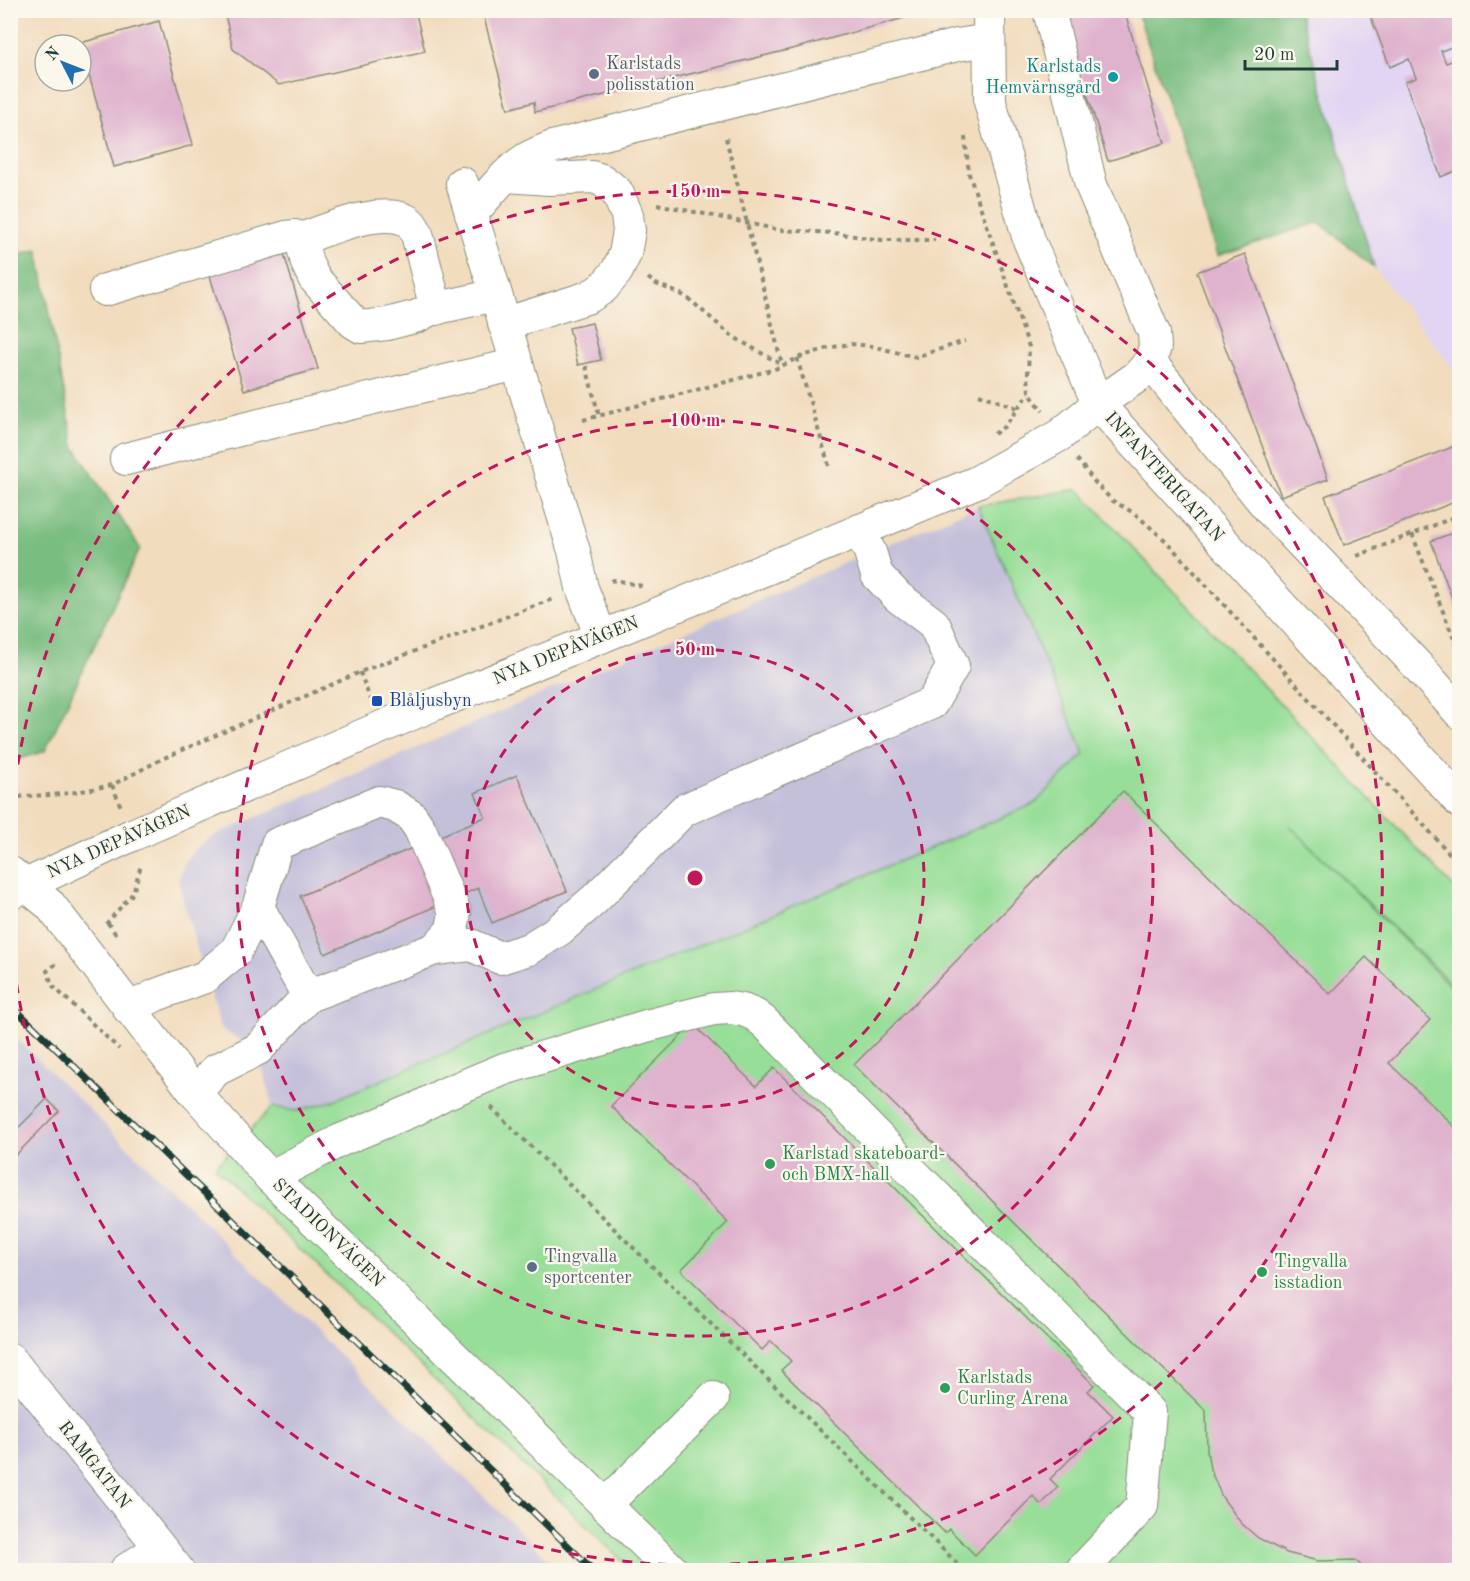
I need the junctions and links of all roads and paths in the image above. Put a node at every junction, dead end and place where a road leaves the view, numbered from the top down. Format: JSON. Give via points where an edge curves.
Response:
{"nodes":[{"id":1,"x":1049,"y":10,"type":"edge"},
{"id":2,"x":989,"y":25,"type":"edge"},
{"id":3,"x":726,"y":138,"type":"dead end"},
{"id":4,"x":506,"y":176,"type":"junction"},
{"id":5,"x":462,"y":183,"type":"dead end"},
{"id":6,"x":620,"y":200,"type":"junction"},
{"id":7,"x":471,"y":214,"type":"junction"},
{"id":8,"x":747,"y":223,"type":"junction"},
{"id":9,"x":301,"y":239,"type":"junction"},
{"id":10,"x":935,"y":240,"type":"dead end"},
{"id":11,"x":625,"y":254,"type":"junction"},
{"id":12,"x":105,"y":290,"type":"dead end"},
{"id":13,"x":436,"y":309,"type":"junction"},
{"id":14,"x":500,"y":309,"type":"junction"},
{"id":15,"x":965,"y":340,"type":"dead end"},
{"id":16,"x":797,"y":358,"type":"junction"},
{"id":17,"x":1150,"y":362,"type":"junction"},
{"id":18,"x":517,"y":364,"type":"junction"},
{"id":19,"x":782,"y":365,"type":"junction"},
{"id":20,"x":586,"y":366,"type":"dead end"},
{"id":21,"x":1029,"y":393,"type":"dead end"},
{"id":22,"x":979,"y":394,"type":"dead end"},
{"id":23,"x":1098,"y":404,"type":"junction"},
{"id":24,"x":1018,"y":408,"type":"junction"},
{"id":25,"x":599,"y":416,"type":"junction"},
{"id":26,"x":583,"y":420,"type":"dead end"},
{"id":27,"x":987,"y":439,"type":"dead end"},
{"id":28,"x":126,"y":459,"type":"dead end"},
{"id":29,"x":829,"y":466,"type":"dead end"},
{"id":30,"x":1460,"y":515,"type":"edge"},
{"id":31,"x":860,"y":530,"type":"junction"},
{"id":32,"x":1412,"y":534,"type":"junction"},
{"id":33,"x":1326,"y":569,"type":"junction"},
{"id":34,"x":651,"y":585,"type":"dead end"},
{"id":35,"x":582,"y":588,"type":"junction"},
{"id":36,"x":602,"y":637,"type":"junction"},
{"id":37,"x":1460,"y":654,"type":"edge"},
{"id":38,"x":360,"y":672,"type":"junction"},
{"id":39,"x":373,"y":708,"type":"dead end"},
{"id":40,"x":1460,"y":713,"type":"edge"},
{"id":41,"x":10,"y":799,"type":"edge"},
{"id":42,"x":1460,"y":802,"type":"edge"},
{"id":43,"x":16,"y":884,"type":"edge"},
{"id":44,"x":258,"y":907,"type":"junction"},
{"id":45,"x":108,"y":923,"type":"dead end"},
{"id":46,"x":120,"y":941,"type":"dead end"},
{"id":47,"x":435,"y":949,"type":"junction"},
{"id":48,"x":308,"y":996,"type":"junction"},
{"id":49,"x":129,"y":1009,"type":"junction"},
{"id":50,"x":472,"y":1083,"type":"junction"},
{"id":51,"x":195,"y":1093,"type":"junction"},
{"id":52,"x":270,"y":1177,"type":"junction"},
{"id":53,"x":10,"y":1359,"type":"edge"},
{"id":54,"x":713,"y":1398,"type":"dead end"},
{"id":55,"x":605,"y":1505,"type":"junction"},
{"id":56,"x":169,"y":1559,"type":"edge"},
{"id":57,"x":126,"y":1570,"type":"edge"},
{"id":58,"x":672,"y":1570,"type":"edge"},
{"id":59,"x":964,"y":1570,"type":"edge"},
{"id":60,"x":1082,"y":1570,"type":"edge"}],
"edges":[{"from":1,"to":17,"type":"street","via":[[1090,185],[1154,333]]},
{"from":2,"to":4,"type":"street","via":[[957,45],[552,147],[526,158]]},
{"from":2,"to":23,"type":"street","name":"INFANTERIGATAN","via":[[990,102],[1029,240]]},
{"from":3,"to":8,"type":"path"},
{"from":4,"to":6,"type":"street","via":[[592,177],[617,192]]},
{"from":4,"to":7,"type":"street"},
{"from":5,"to":7,"type":"street"},
{"from":6,"to":8,"type":"path"},
{"from":6,"to":11,"type":"street","via":[[629,231]]},
{"from":7,"to":14,"type":"street"},
{"from":8,"to":10,"type":"path","via":[[882,240]]},
{"from":8,"to":19,"type":"path"},
{"from":9,"to":12,"type":"street","via":[[286,237]]},
{"from":9,"to":13,"type":"street","via":[[314,278],[361,327],[387,324]]},
{"from":9,"to":13,"type":"street","via":[[364,218],[406,220],[417,234]]},
{"from":11,"to":14,"type":"street","via":[[603,288],[575,302]]},
{"from":11,"to":19,"type":"path","via":[[656,284],[681,294],[732,336]]},
{"from":13,"to":14,"type":"street"},
{"from":14,"to":18,"type":"street"},
{"from":15,"to":16,"type":"path","via":[[916,357],[851,344]]},
{"from":16,"to":19,"type":"path"},
{"from":16,"to":29,"type":"path"},
{"from":17,"to":23,"type":"street","name":"NYA DEPÅVÄGEN","via":[[1138,376]]},
{"from":17,"to":33,"type":"street","via":[[1269,509]]},
{"from":18,"to":28,"type":"street"},
{"from":18,"to":35,"type":"street"},
{"from":19,"to":25,"type":"path"},
{"from":20,"to":25,"type":"path"},
{"from":21,"to":24,"type":"path"},
{"from":22,"to":24,"type":"path"},
{"from":23,"to":31,"type":"street","name":"NYA DEPÅVÄGEN","via":[[1060,435],[977,482]]},
{"from":23,"to":42,"type":"street","name":"INFANTERIGATAN"},
{"from":24,"to":27,"type":"path","via":[[1005,426]]},
{"from":25,"to":26,"type":"path"},
{"from":30,"to":32,"type":"path"},
{"from":31,"to":36,"type":"street","name":"NYA DEPÅVÄGEN"},
{"from":31,"to":47,"type":"street","via":[[877,575],[934,624],[953,666],[932,703],[684,810],[594,900],[529,949],[500,958],[471,945]]},
{"from":32,"to":33,"type":"path"},
{"from":32,"to":37,"type":"path"},
{"from":33,"to":40,"type":"street"},
{"from":34,"to":35,"type":"path","via":[[643,587],[615,580]]},
{"from":35,"to":36,"type":"street"},
{"from":35,"to":38,"type":"path"},
{"from":36,"to":43,"type":"street","name":"NYA DEPÅVÄGEN","via":[[402,718]]},
{"from":38,"to":39,"type":"path"},
{"from":38,"to":41,"type":"path","via":[[112,784]]},
{"from":43,"to":49,"type":"street","name":"STADIONVÄGEN","via":[[50,905]]},
{"from":44,"to":47,"type":"street","via":[[277,844],[379,802],[395,806],[416,823],[455,912],[452,930]]},
{"from":44,"to":48,"type":"street"},
{"from":44,"to":49,"type":"street","via":[[237,951],[205,977]]},
{"from":45,"to":46,"type":"path"},
{"from":47,"to":48,"type":"street"},
{"from":48,"to":51,"type":"street","via":[[258,1049],[216,1071]]},
{"from":49,"to":51,"type":"street","name":"STADIONVÄGEN"},
{"from":50,"to":52,"type":"street","via":[[341,1140]]},
{"from":50,"to":59,"type":"path","via":[[483,1099],[688,1303]]},
{"from":50,"to":60,"type":"street","via":[[504,1069],[714,1009],[743,1010],[759,1018],[1150,1412],[1142,1506]]},
{"from":51,"to":52,"type":"street","name":"STADIONVÄGEN"},
{"from":52,"to":55,"type":"street","name":"STADIONVÄGEN"},
{"from":53,"to":56,"type":"street","name":"RAMGATAN"},
{"from":54,"to":55,"type":"street"},
{"from":55,"to":58,"type":"street","name":"STADIONVÄGEN"},
{"from":56,"to":57,"type":"street"}]}
